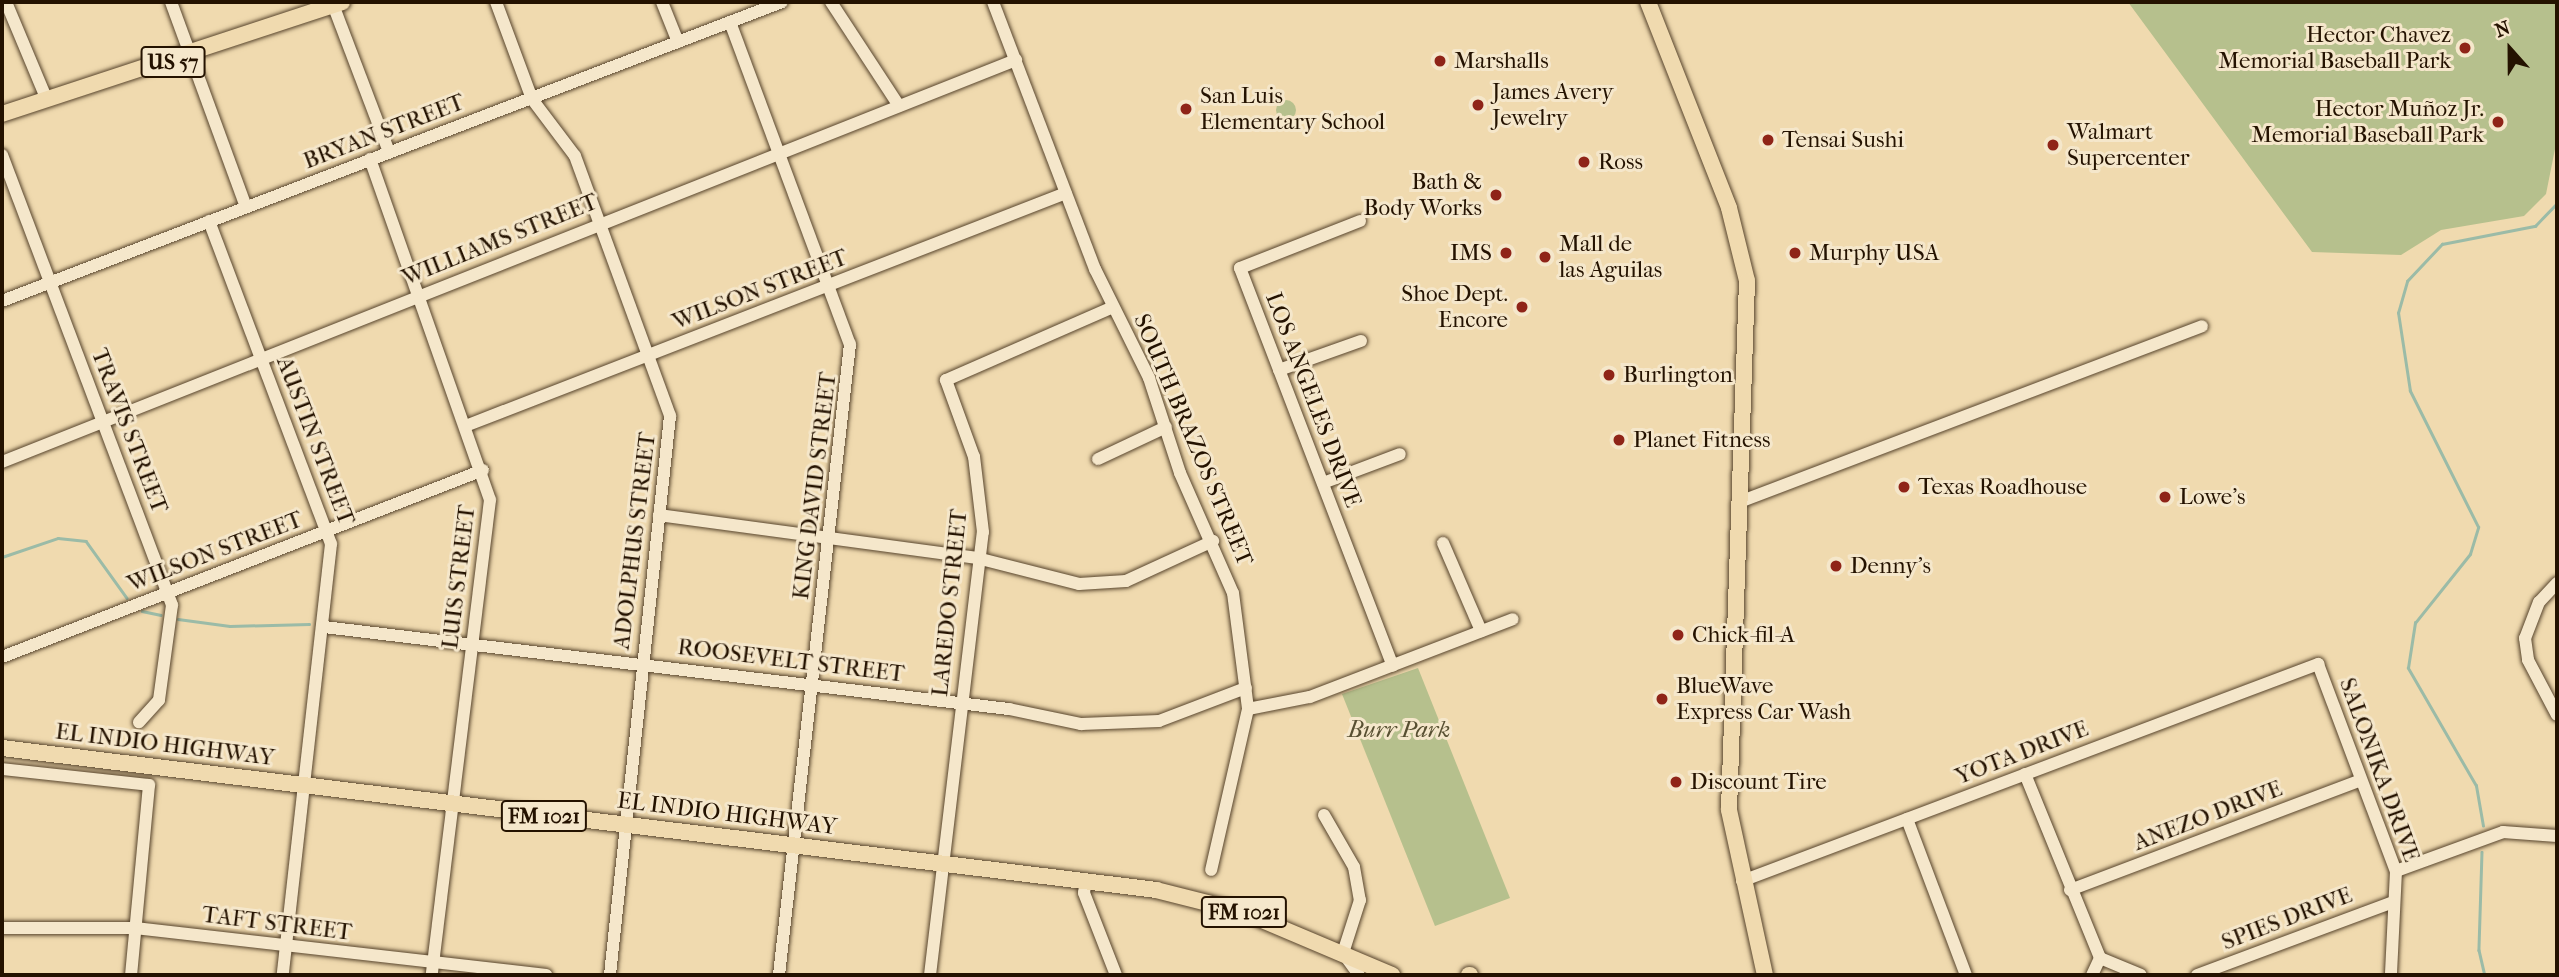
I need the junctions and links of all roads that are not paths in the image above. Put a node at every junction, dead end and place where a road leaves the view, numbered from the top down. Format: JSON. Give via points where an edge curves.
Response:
{"nodes":[{"id":1,"x":6,"y":2,"type":"edge"},
{"id":2,"x":171,"y":2,"type":"edge"},
{"id":3,"x":496,"y":2,"type":"edge"},
{"id":4,"x":662,"y":2,"type":"edge"},
{"id":5,"x":782,"y":2,"type":"edge"},
{"id":6,"x":831,"y":2,"type":"edge"},
{"id":7,"x":993,"y":2,"type":"edge"},
{"id":8,"x":1648,"y":2,"type":"edge"},
{"id":9,"x":336,"y":3,"type":"edge"},
{"id":10,"x":730,"y":22,"type":"junction"},
{"id":11,"x":678,"y":42,"type":"junction"},
{"id":12,"x":191,"y":56,"type":"junction"},
{"id":13,"x":1016,"y":60,"type":"junction"},
{"id":14,"x":532,"y":99,"type":"junction"},
{"id":15,"x":47,"y":100,"type":"junction"},
{"id":16,"x":899,"y":106,"type":"junction"},
{"id":17,"x":2,"y":114,"type":"edge"},
{"id":18,"x":389,"y":152,"type":"junction"},
{"id":19,"x":781,"y":153,"type":"junction"},
{"id":20,"x":2,"y":155,"type":"edge"},
{"id":21,"x":370,"y":159,"type":"junction"},
{"id":22,"x":1066,"y":193,"type":"junction"},
{"id":23,"x":246,"y":207,"type":"junction"},
{"id":24,"x":209,"y":221,"type":"junction"},
{"id":25,"x":601,"y":222,"type":"junction"},
{"id":26,"x":1360,"y":222,"type":"dead end"},
{"id":27,"x":50,"y":283,"type":"junction"},
{"id":28,"x":830,"y":285,"type":"junction"},
{"id":29,"x":421,"y":294,"type":"junction"},
{"id":30,"x":2,"y":301,"type":"edge"},
{"id":31,"x":1113,"y":307,"type":"junction"},
{"id":32,"x":2202,"y":327,"type":"dead end"},
{"id":33,"x":1361,"y":341,"type":"dead end"},
{"id":34,"x":650,"y":354,"type":"junction"},
{"id":35,"x":261,"y":358,"type":"junction"},
{"id":36,"x":1279,"y":370,"type":"junction"},
{"id":37,"x":103,"y":422,"type":"junction"},
{"id":38,"x":468,"y":425,"type":"junction"},
{"id":39,"x":1166,"y":427,"type":"junction"},
{"id":40,"x":1399,"y":454,"type":"dead end"},
{"id":41,"x":1098,"y":459,"type":"dead end"},
{"id":42,"x":2,"y":462,"type":"edge"},
{"id":43,"x":483,"y":470,"type":"junction"},
{"id":44,"x":1323,"y":483,"type":"junction"},
{"id":45,"x":1742,"y":501,"type":"junction"},
{"id":46,"x":659,"y":514,"type":"junction"},
{"id":47,"x":328,"y":532,"type":"junction"},
{"id":48,"x":830,"y":535,"type":"junction"},
{"id":49,"x":1213,"y":541,"type":"junction"},
{"id":50,"x":1443,"y":543,"type":"dead end"},
{"id":51,"x":977,"y":558,"type":"junction"},
{"id":52,"x":2557,"y":583,"type":"edge"},
{"id":53,"x":168,"y":593,"type":"junction"},
{"id":54,"x":1513,"y":619,"type":"dead end"},
{"id":55,"x":324,"y":627,"type":"junction"},
{"id":56,"x":1481,"y":631,"type":"junction"},
{"id":57,"x":472,"y":646,"type":"junction"},
{"id":58,"x":2,"y":657,"type":"edge"},
{"id":59,"x":642,"y":664,"type":"junction"},
{"id":60,"x":2318,"y":664,"type":"joint"},
{"id":61,"x":1393,"y":666,"type":"junction"},
{"id":62,"x":813,"y":685,"type":"junction"},
{"id":63,"x":1247,"y":688,"type":"junction"},
{"id":64,"x":960,"y":702,"type":"junction"},
{"id":65,"x":1248,"y":709,"type":"junction"},
{"id":66,"x":2555,"y":716,"type":"edge"},
{"id":67,"x":139,"y":722,"type":"dead end"},
{"id":68,"x":2,"y":748,"type":"edge"},
{"id":69,"x":2,"y":769,"type":"edge"},
{"id":70,"x":2025,"y":774,"type":"junction"},
{"id":71,"x":2361,"y":780,"type":"junction"},
{"id":72,"x":303,"y":786,"type":"junction"},
{"id":73,"x":452,"y":805,"type":"junction"},
{"id":74,"x":1324,"y":815,"type":"dead end"},
{"id":75,"x":1907,"y":819,"type":"junction"},
{"id":76,"x":623,"y":825,"type":"junction"},
{"id":77,"x":2557,"y":836,"type":"edge"},
{"id":78,"x":793,"y":845,"type":"junction"},
{"id":79,"x":942,"y":863,"type":"junction"},
{"id":80,"x":1211,"y":870,"type":"dead end"},
{"id":81,"x":2396,"y":871,"type":"junction"},
{"id":82,"x":1086,"y":880,"type":"junction"},
{"id":83,"x":1742,"y":881,"type":"junction"},
{"id":84,"x":2070,"y":890,"type":"junction"},
{"id":85,"x":2393,"y":902,"type":"junction"},
{"id":86,"x":2,"y":928,"type":"edge"},
{"id":87,"x":135,"y":928,"type":"junction"},
{"id":88,"x":286,"y":946,"type":"junction"},
{"id":89,"x":1343,"y":953,"type":"junction"},
{"id":90,"x":2100,"y":958,"type":"junction"},
{"id":91,"x":433,"y":969,"type":"edge"},
{"id":92,"x":131,"y":975,"type":"edge"},
{"id":93,"x":283,"y":975,"type":"edge"},
{"id":94,"x":546,"y":975,"type":"edge"},
{"id":95,"x":610,"y":975,"type":"edge"},
{"id":96,"x":779,"y":975,"type":"edge"},
{"id":97,"x":930,"y":975,"type":"edge"},
{"id":98,"x":1115,"y":975,"type":"edge"},
{"id":99,"x":1359,"y":975,"type":"edge"},
{"id":100,"x":1392,"y":975,"type":"edge"},
{"id":101,"x":1765,"y":975,"type":"edge"},
{"id":102,"x":1966,"y":975,"type":"edge"},
{"id":103,"x":2092,"y":975,"type":"edge"},
{"id":104,"x":2141,"y":975,"type":"edge"},
{"id":105,"x":2197,"y":975,"type":"edge"},
{"id":106,"x":2390,"y":975,"type":"edge"}],
"edges":[{"from":1,"to":15,"type":"street"},
{"from":2,"to":12,"type":"street"},
{"from":3,"to":14,"type":"street","name":"ADOLPHUS STREET"},
{"from":4,"to":11,"type":"street"},
{"from":5,"to":10,"type":"street","name":"BRYAN STREET"},
{"from":6,"to":16,"type":"street"},
{"from":7,"to":13,"type":"street","name":"SOUTH BRAZOS STREET"},
{"from":8,"to":45,"type":"main road","via":[[1741,247],[1749,328]]},
{"from":9,"to":12,"type":"main road","number":"US 57"},
{"from":9,"to":18,"type":"street"},
{"from":10,"to":11,"type":"street","name":"BRYAN STREET"},
{"from":10,"to":19,"type":"street","name":"KING DAVID STREET"},
{"from":11,"to":14,"type":"street","name":"BRYAN STREET"},
{"from":12,"to":15,"type":"main road","number":"US 57"},
{"from":12,"to":23,"type":"street"},
{"from":13,"to":16,"type":"street","name":"WILLIAMS STREET"},
{"from":13,"to":22,"type":"street","name":"SOUTH BRAZOS STREET"},
{"from":14,"to":18,"type":"street","name":"BRYAN STREET"},
{"from":14,"to":25,"type":"street","name":"ADOLPHUS STREET","via":[[575,156]]},
{"from":15,"to":17,"type":"main road","number":"US 57"},
{"from":16,"to":19,"type":"street","name":"WILLIAMS STREET"},
{"from":18,"to":21,"type":"street","name":"BRYAN STREET"},
{"from":19,"to":25,"type":"street","name":"WILLIAMS STREET"},
{"from":19,"to":28,"type":"street","name":"KING DAVID STREET"},
{"from":20,"to":27,"type":"street","name":"TRAVIS STREET"},
{"from":21,"to":23,"type":"street","name":"BRYAN STREET"},
{"from":21,"to":29,"type":"street","name":"LUIS STREET"},
{"from":22,"to":28,"type":"street","name":"WILSON STREET"},
{"from":22,"to":31,"type":"street","name":"SOUTH BRAZOS STREET"},
{"from":23,"to":24,"type":"street","name":"BRYAN STREET"},
{"from":24,"to":27,"type":"street","name":"BRYAN STREET"},
{"from":24,"to":35,"type":"street","name":"AUSTIN STREET"},
{"from":25,"to":29,"type":"street","name":"WILLIAMS STREET"},
{"from":25,"to":34,"type":"street","name":"ADOLPHUS STREET"},
{"from":26,"to":36,"type":"street","name":"LOS ANGELES DRIVE","via":[[1240,268]]},
{"from":27,"to":30,"type":"street","name":"BRYAN STREET"},
{"from":27,"to":37,"type":"street","name":"TRAVIS STREET"},
{"from":28,"to":34,"type":"street","name":"WILSON STREET"},
{"from":28,"to":48,"type":"street","name":"KING DAVID STREET","via":[[850,365]]},
{"from":29,"to":35,"type":"street","name":"WILLIAMS STREET"},
{"from":29,"to":38,"type":"street","name":"LUIS STREET"},
{"from":31,"to":39,"type":"street","name":"SOUTH BRAZOS STREET"},
{"from":31,"to":51,"type":"street","name":"LAREDO STREET","via":[[946,380],[983,497]]},
{"from":32,"to":45,"type":"street"},
{"from":33,"to":36,"type":"street"},
{"from":34,"to":38,"type":"street","name":"WILSON STREET"},
{"from":34,"to":46,"type":"street","name":"ADOLPHUS STREET","via":[[670,416]]},
{"from":35,"to":37,"type":"street","name":"WILLIAMS STREET"},
{"from":35,"to":47,"type":"street","name":"AUSTIN STREET"},
{"from":36,"to":44,"type":"street","name":"LOS ANGELES DRIVE"},
{"from":37,"to":42,"type":"street","name":"WILLIAMS STREET"},
{"from":37,"to":53,"type":"street","name":"TRAVIS STREET"},
{"from":38,"to":43,"type":"street","name":"LUIS STREET"},
{"from":39,"to":41,"type":"street"},
{"from":39,"to":49,"type":"street","name":"SOUTH BRAZOS STREET"},
{"from":40,"to":44,"type":"street"},
{"from":43,"to":47,"type":"street","name":"WILSON STREET"},
{"from":43,"to":57,"type":"street","name":"LUIS STREET","via":[[490,500]]},
{"from":44,"to":61,"type":"street","name":"LOS ANGELES DRIVE"},
{"from":45,"to":83,"type":"main road","via":[[1728,782]]},
{"from":46,"to":48,"type":"street"},
{"from":46,"to":59,"type":"street","name":"ADOLPHUS STREET"},
{"from":47,"to":53,"type":"street","name":"WILSON STREET"},
{"from":47,"to":55,"type":"street","name":"AUSTIN STREET"},
{"from":48,"to":51,"type":"street"},
{"from":48,"to":62,"type":"street","name":"KING DAVID STREET"},
{"from":49,"to":51,"type":"street","via":[[1126,581],[1079,584]]},
{"from":49,"to":63,"type":"street","name":"SOUTH BRAZOS STREET","via":[[1241,625]]},
{"from":50,"to":56,"type":"street"},
{"from":51,"to":64,"type":"street","name":"LAREDO STREET"},
{"from":52,"to":66,"type":"street","via":[[2539,602],[2525,638]]},
{"from":53,"to":58,"type":"street","name":"WILSON STREET"},
{"from":53,"to":67,"type":"street","name":"TRAVIS STREET","via":[[172,605],[159,700]]},
{"from":54,"to":56,"type":"street"},
{"from":55,"to":57,"type":"street","name":"ROOSEVELT STREET"},
{"from":55,"to":72,"type":"street","name":"AUSTIN STREET"},
{"from":56,"to":61,"type":"street"},
{"from":57,"to":59,"type":"street","name":"ROOSEVELT STREET"},
{"from":57,"to":73,"type":"street","name":"LUIS STREET"},
{"from":59,"to":62,"type":"street","name":"ROOSEVELT STREET"},
{"from":59,"to":76,"type":"street","name":"ADOLPHUS STREET"},
{"from":60,"to":70,"type":"street","name":"YOTA DRIVE"},
{"from":60,"to":71,"type":"street","name":"SALONIKA DRIVE"},
{"from":61,"to":65,"type":"street","via":[[1310,697]]},
{"from":62,"to":64,"type":"street","name":"ROOSEVELT STREET"},
{"from":62,"to":78,"type":"street","name":"KING DAVID STREET"},
{"from":63,"to":64,"type":"street","name":"ROOSEVELT STREET","via":[[1159,721],[1105,726]]},
{"from":63,"to":65,"type":"street","name":"SOUTH BRAZOS STREET"},
{"from":64,"to":79,"type":"street","name":"LAREDO STREET"},
{"from":65,"to":80,"type":"street","name":"SOUTH BRAZOS STREET"},
{"from":68,"to":72,"type":"main road","name":"EL INDIO HIGHWAY","number":"FM 1021"},
{"from":69,"to":87,"type":"street","via":[[149,785]]},
{"from":70,"to":75,"type":"street","name":"YOTA DRIVE"},
{"from":70,"to":84,"type":"street"},
{"from":71,"to":81,"type":"street","name":"SALONIKA DRIVE"},
{"from":71,"to":84,"type":"street","name":"ANEZO DRIVE"},
{"from":72,"to":73,"type":"main road","name":"EL INDIO HIGHWAY","number":"FM 1021"},
{"from":72,"to":88,"type":"street","name":"AUSTIN STREET"},
{"from":73,"to":76,"type":"main road","name":"EL INDIO HIGHWAY","number":"FM 1021"},
{"from":73,"to":91,"type":"street","name":"LUIS STREET"},
{"from":74,"to":89,"type":"street","via":[[1354,867],[1360,900]]},
{"from":75,"to":83,"type":"street","name":"YOTA DRIVE"},
{"from":75,"to":102,"type":"street"},
{"from":76,"to":78,"type":"main road","name":"EL INDIO HIGHWAY","number":"FM 1021"},
{"from":76,"to":95,"type":"street","name":"ADOLPHUS STREET"},
{"from":77,"to":81,"type":"street","via":[[2503,832]]},
{"from":78,"to":79,"type":"main road","name":"EL INDIO HIGHWAY","number":"FM 1021"},
{"from":78,"to":96,"type":"street","name":"KING DAVID STREET"},
{"from":79,"to":82,"type":"main road","name":"EL INDIO HIGHWAY","number":"FM 1021"},
{"from":79,"to":97,"type":"street","name":"LAREDO STREET"},
{"from":81,"to":85,"type":"street","name":"SALONIKA DRIVE"},
{"from":82,"to":89,"type":"main road","name":"EL INDIO HIGHWAY","number":"FM 1021","via":[[1203,898]]},
{"from":82,"to":98,"type":"street","via":[[1084,893]]},
{"from":83,"to":101,"type":"main road"},
{"from":84,"to":90,"type":"street"},
{"from":85,"to":105,"type":"street","name":"SPIES DRIVE"},
{"from":85,"to":106,"type":"street","name":"SALONIKA DRIVE"},
{"from":86,"to":87,"type":"street","name":"TAFT STREET"},
{"from":87,"to":88,"type":"street","name":"TAFT STREET"},
{"from":87,"to":92,"type":"street"},
{"from":88,"to":91,"type":"street","name":"TAFT STREET"},
{"from":88,"to":93,"type":"street","name":"AUSTIN STREET"},
{"from":89,"to":99,"type":"street"},
{"from":89,"to":100,"type":"main road","name":"EL INDIO HIGHWAY","number":"FM 1021"},
{"from":90,"to":103,"type":"street"},
{"from":90,"to":104,"type":"street"},
{"from":91,"to":94,"type":"street","name":"TAFT STREET"}]}
